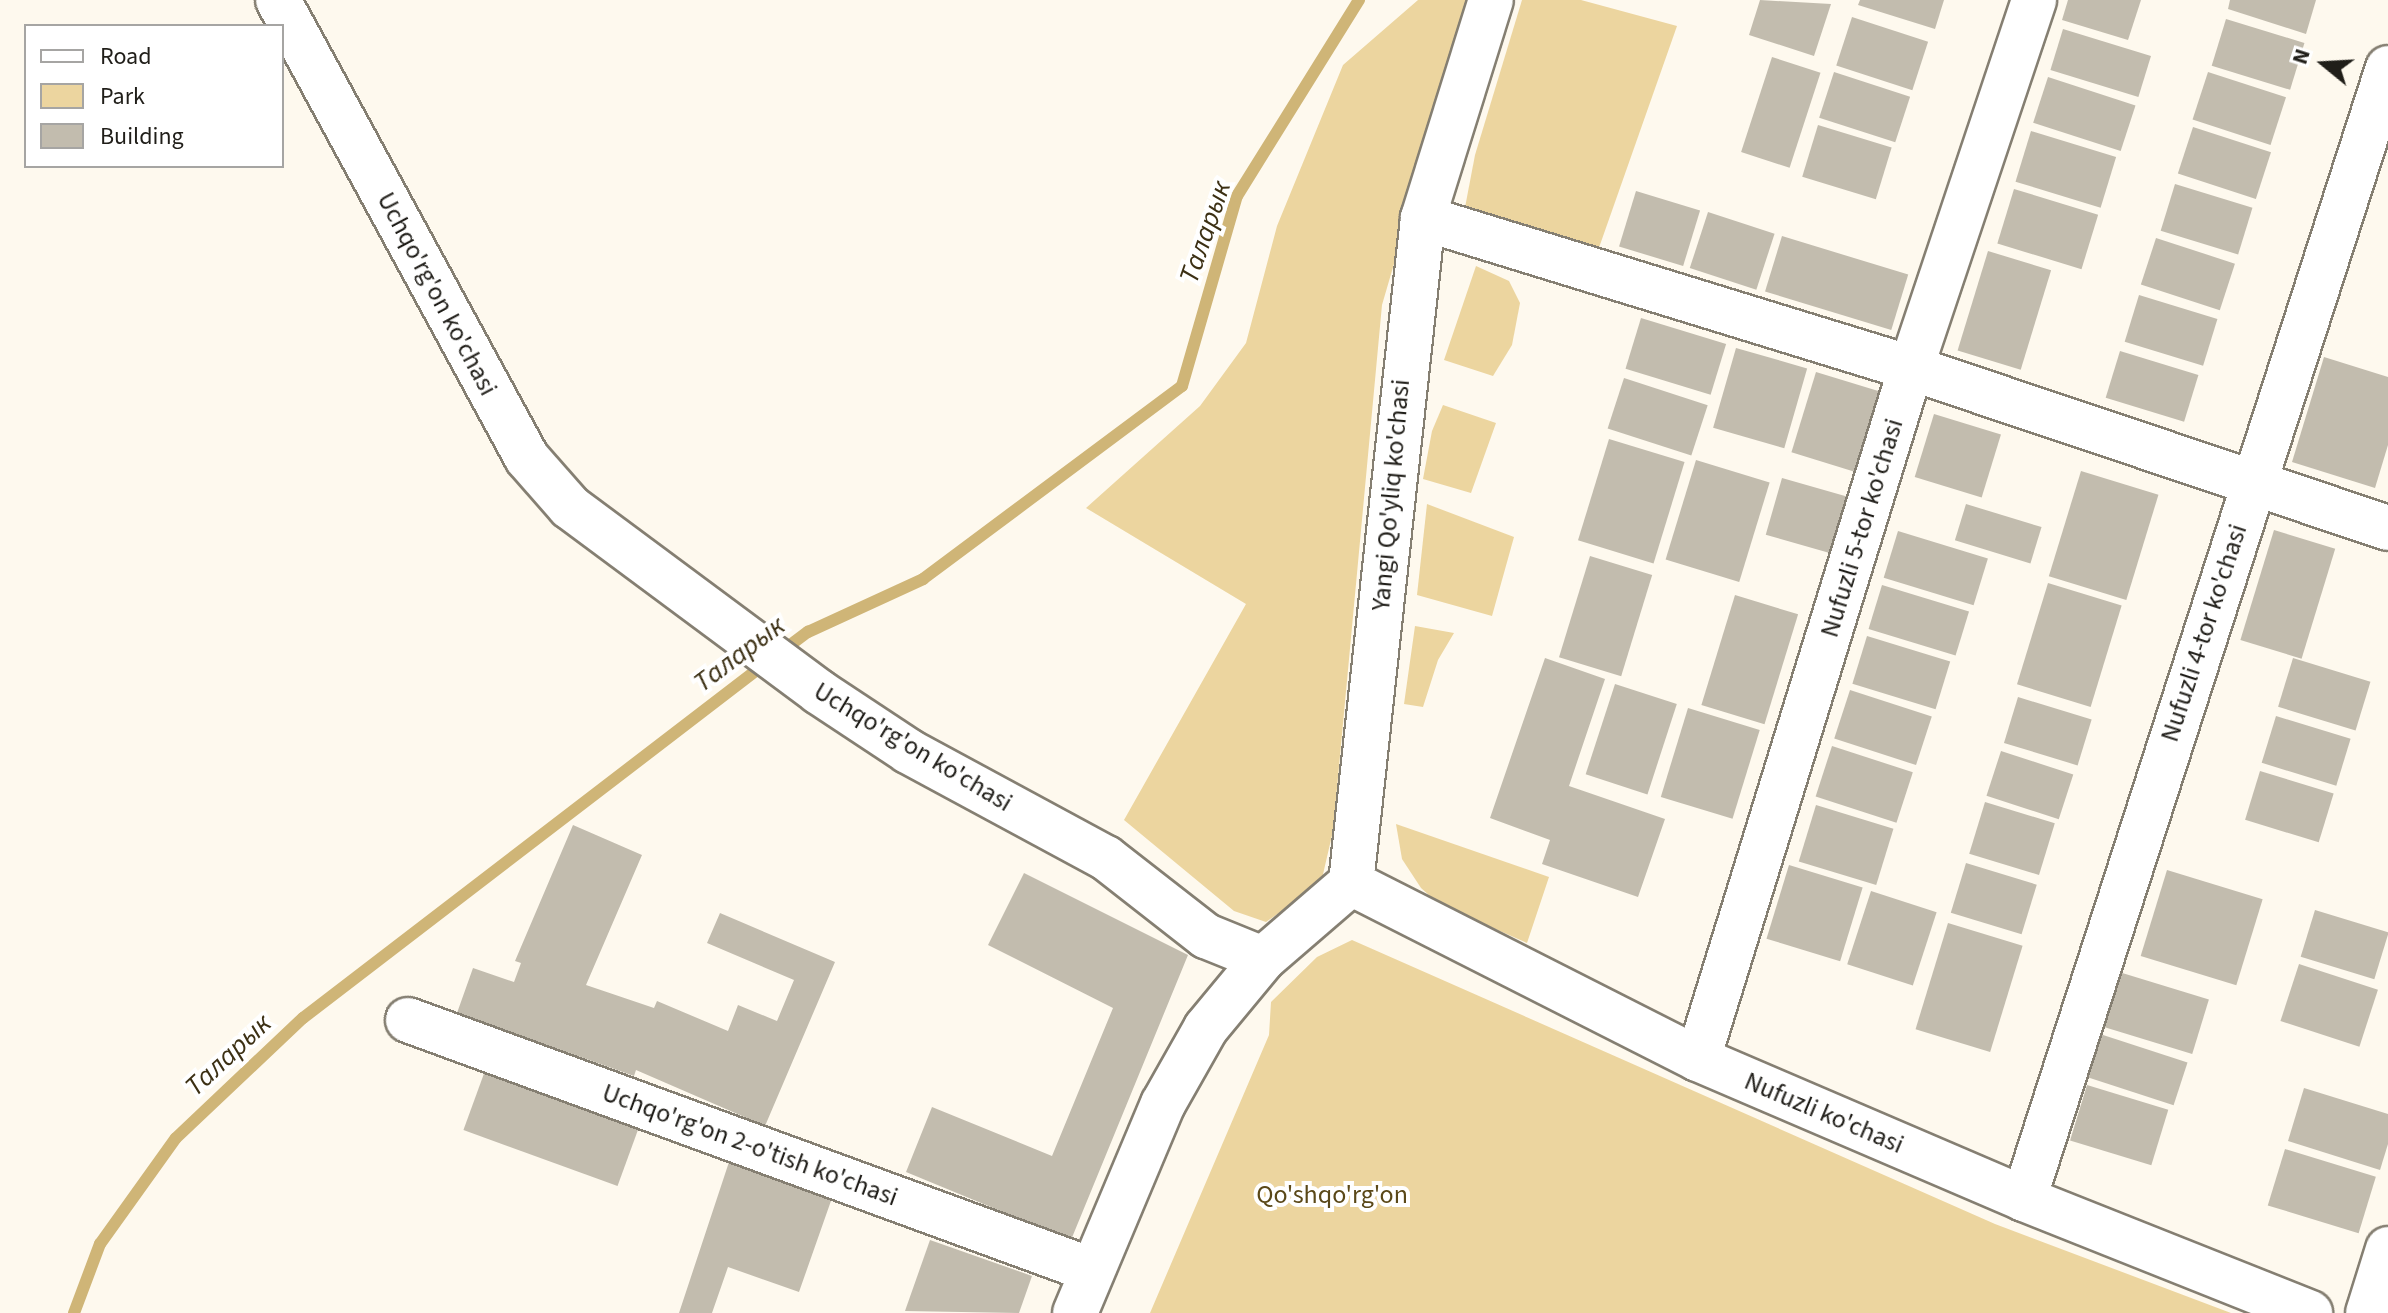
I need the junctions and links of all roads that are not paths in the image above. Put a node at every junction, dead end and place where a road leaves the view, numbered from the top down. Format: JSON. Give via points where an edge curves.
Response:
{"nodes":[{"id":1,"x":278,"y":0,"type":"edge"},
{"id":2,"x":1491,"y":0,"type":"edge"},
{"id":3,"x":2034,"y":0,"type":"edge"},
{"id":4,"x":2388,"y":68,"type":"edge"},
{"id":5,"x":1423,"y":218,"type":"junction"},
{"id":6,"x":1911,"y":368,"type":"junction"},
{"id":7,"x":2252,"y":482,"type":"junction"},
{"id":8,"x":2388,"y":528,"type":"edge"},
{"id":9,"x":1351,"y":883,"type":"junction"},
{"id":10,"x":1263,"y":959,"type":"junction"},
{"id":11,"x":408,"y":1020,"type":"dead end"},
{"id":12,"x":1698,"y":1059,"type":"junction"},
{"id":13,"x":2024,"y":1199,"type":"junction"},
{"id":14,"x":2388,"y":1249,"type":"edge"},
{"id":15,"x":1091,"y":1270,"type":"junction"},
{"id":16,"x":1075,"y":1313,"type":"edge"},
{"id":17,"x":2310,"y":1313,"type":"edge"},
{"id":18,"x":2368,"y":1313,"type":"edge"}],
"edges":[{"from":1,"to":10,"type":"street","name":"Uchqo'rg'on ko'chasi","via":[[527,458],[570,507],[819,692],[908,751],[1106,858],[1206,936]]},
{"from":2,"to":5,"type":"street","name":"Yangi Qo'yliq ko'chasi"},
{"from":3,"to":6,"type":"street","name":"Nufuzli 5-tor ko'chasi"},
{"from":4,"to":7,"type":"street","name":"Nufuzli 4-tor ko'chasi"},
{"from":5,"to":6,"type":"street"},
{"from":5,"to":9,"type":"street","name":"Yangi Qo'yliq ko'chasi"},
{"from":6,"to":7,"type":"street"},
{"from":6,"to":12,"type":"street","name":"Nufuzli 5-tor ko'chasi"},
{"from":7,"to":8,"type":"street"},
{"from":7,"to":13,"type":"street","name":"Nufuzli 4-tor ko'chasi"},
{"from":9,"to":10,"type":"street"},
{"from":9,"to":12,"type":"street","name":"Nufuzli ko'chasi"},
{"from":10,"to":15,"type":"street","via":[[1233,992],[1183,1065]]},
{"from":11,"to":15,"type":"street","name":"Uchqo'rg'on 2-o'tish ko'chasi"},
{"from":12,"to":13,"type":"street","name":"Nufuzli ko'chasi"},
{"from":13,"to":17,"type":"street","name":"Nufuzli ko'chasi"},
{"from":14,"to":18,"type":"street"},
{"from":15,"to":16,"type":"street"}]}
